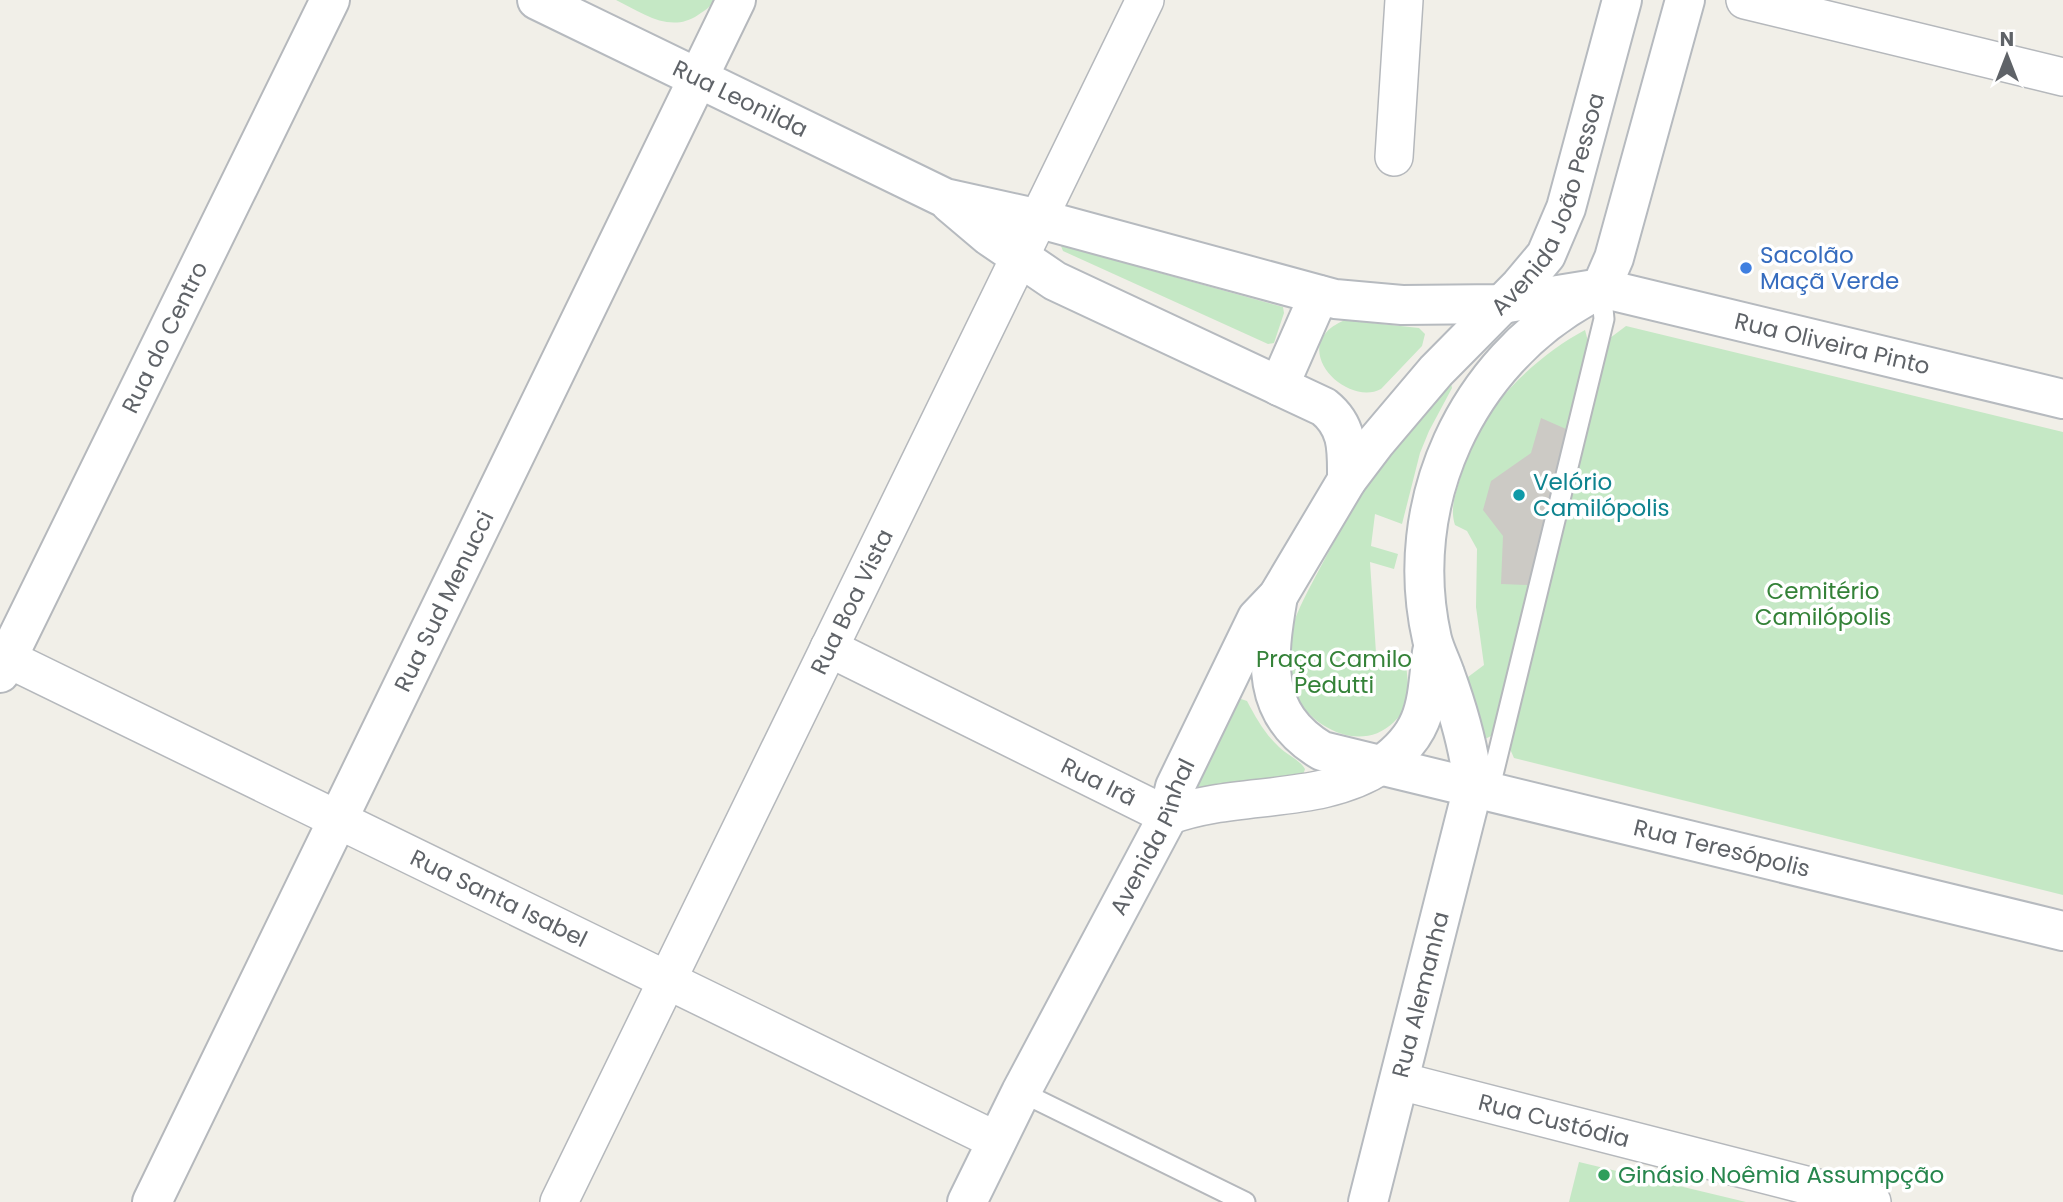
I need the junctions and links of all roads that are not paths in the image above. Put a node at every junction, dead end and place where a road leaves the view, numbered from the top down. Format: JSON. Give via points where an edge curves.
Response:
{"nodes":[{"id":1,"x":330,"y":0,"type":"edge"},
{"id":2,"x":537,"y":0,"type":"edge"},
{"id":3,"x":736,"y":0,"type":"edge"},
{"id":4,"x":1145,"y":0,"type":"edge"},
{"id":5,"x":1404,"y":0,"type":"edge"},
{"id":6,"x":1622,"y":0,"type":"edge"},
{"id":7,"x":1685,"y":0,"type":"edge"},
{"id":8,"x":1745,"y":0,"type":"edge"},
{"id":9,"x":2063,"y":76,"type":"edge"},
{"id":10,"x":699,"y":79,"type":"junction"},
{"id":11,"x":1394,"y":157,"type":"dead end"},
{"id":12,"x":945,"y":198,"type":"junction"},
{"id":13,"x":1040,"y":219,"type":"junction"},
{"id":14,"x":1020,"y":259,"type":"junction"},
{"id":15,"x":1601,"y":288,"type":"junction"},
{"id":16,"x":1318,"y":295,"type":"junction"},
{"id":17,"x":1502,"y":304,"type":"junction"},
{"id":18,"x":1279,"y":386,"type":"junction"},
{"id":19,"x":2063,"y":399,"type":"edge"},
{"id":20,"x":1347,"y":480,"type":"junction"},
{"id":21,"x":1278,"y":596,"type":"junction"},
{"id":22,"x":1433,"y":643,"type":"junction"},
{"id":23,"x":829,"y":648,"type":"junction"},
{"id":24,"x":2,"y":662,"type":"edge"},
{"id":25,"x":1382,"y":765,"type":"junction"},
{"id":26,"x":1481,"y":789,"type":"junction"},
{"id":27,"x":1168,"y":816,"type":"junction"},
{"id":28,"x":338,"y":820,"type":"junction"},
{"id":29,"x":2063,"y":931,"type":"edge"},
{"id":30,"x":666,"y":979,"type":"junction"},
{"id":31,"x":1400,"y":1081,"type":"junction"},
{"id":32,"x":1021,"y":1092,"type":"junction"},
{"id":33,"x":997,"y":1141,"type":"junction"},
{"id":34,"x":152,"y":1202,"type":"edge"},
{"id":35,"x":559,"y":1202,"type":"edge"},
{"id":36,"x":967,"y":1202,"type":"edge"},
{"id":37,"x":1245,"y":1202,"type":"edge"},
{"id":38,"x":1368,"y":1202,"type":"edge"},
{"id":39,"x":1872,"y":1202,"type":"edge"}],
"edges":[{"from":1,"to":24,"type":"main road","name":"Rua do Centro"},
{"from":2,"to":10,"type":"main road","name":"Rua Leonilda"},
{"from":3,"to":10,"type":"main road","name":"Rua Sud Menucci"},
{"from":4,"to":13,"type":"street","name":"Rua Boa Vista"},
{"from":5,"to":11,"type":"street"},
{"from":6,"to":17,"type":"main road","name":"Avenida João Pessoa","via":[[1556,236],[1535,270]]},
{"from":7,"to":15,"type":"main road","via":[[1614,258]]},
{"from":8,"to":9,"type":"street"},
{"from":10,"to":12,"type":"main road","name":"Rua Leonilda"},
{"from":10,"to":28,"type":"main road","name":"Rua Sud Menucci"},
{"from":12,"to":13,"type":"main road","name":"Rua Leonilda"},
{"from":12,"to":14,"type":"main road","name":"Rua Leonilda"},
{"from":13,"to":14,"type":"street","name":"Rua Boa Vista"},
{"from":13,"to":16,"type":"main road"},
{"from":14,"to":18,"type":"main road","via":[[1055,281]]},
{"from":14,"to":23,"type":"street","name":"Rua Boa Vista"},
{"from":15,"to":17,"type":"main road","name":"Avenida João Pessoa"},
{"from":15,"to":19,"type":"main road","name":"Rua Oliveira Pinto"},
{"from":15,"to":22,"type":"main road","via":[[1550,319],[1506,359],[1455,432],[1427,520],[1424,582]]},
{"from":15,"to":26,"type":"lane","via":[[1604,319]]},
{"from":16,"to":17,"type":"main road","via":[[1402,305]]},
{"from":16,"to":18,"type":"main road"},
{"from":17,"to":20,"type":"main road","via":[[1405,406]]},
{"from":18,"to":20,"type":"main road","via":[[1324,407],[1342,426]]},
{"from":20,"to":21,"type":"main road","name":"Avenida Pinhal"},
{"from":21,"to":25,"type":"main road","name":"Rua Teresópolis","via":[[1272,676],[1287,723],[1301,739],[1322,751]]},
{"from":21,"to":27,"type":"main road","name":"Avenida Pinhal","via":[[1256,618],[1247,635],[1175,787]]},
{"from":22,"to":25,"type":"main road","via":[[1421,720],[1404,746]]},
{"from":22,"to":26,"type":"main road"},
{"from":23,"to":27,"type":"street","name":"Rua Irã"},
{"from":23,"to":30,"type":"street","name":"Rua Boa Vista"},
{"from":24,"to":28,"type":"street","name":"Rua Santa Isabel"},
{"from":25,"to":26,"type":"main road","name":"Rua Teresópolis"},
{"from":25,"to":27,"type":"street","via":[[1363,778],[1331,788],[1212,803]]},
{"from":26,"to":29,"type":"main road","name":"Rua Teresópolis"},
{"from":26,"to":31,"type":"main road","name":"Rua Alemanha"},
{"from":27,"to":32,"type":"main road","name":"Avenida Pinhal"},
{"from":28,"to":30,"type":"street","name":"Rua Santa Isabel"},
{"from":28,"to":34,"type":"main road","name":"Rua Sud Menucci"},
{"from":30,"to":33,"type":"street","name":"Rua Santa Isabel"},
{"from":30,"to":35,"type":"street","name":"Rua Boa Vista"},
{"from":31,"to":38,"type":"main road","name":"Rua Alemanha"},
{"from":31,"to":39,"type":"street","name":"Rua Custódia"},
{"from":32,"to":33,"type":"main road","name":"Avenida Pinhal"},
{"from":32,"to":37,"type":"lane"},
{"from":33,"to":36,"type":"main road","name":"Avenida Pinhal"}]}
